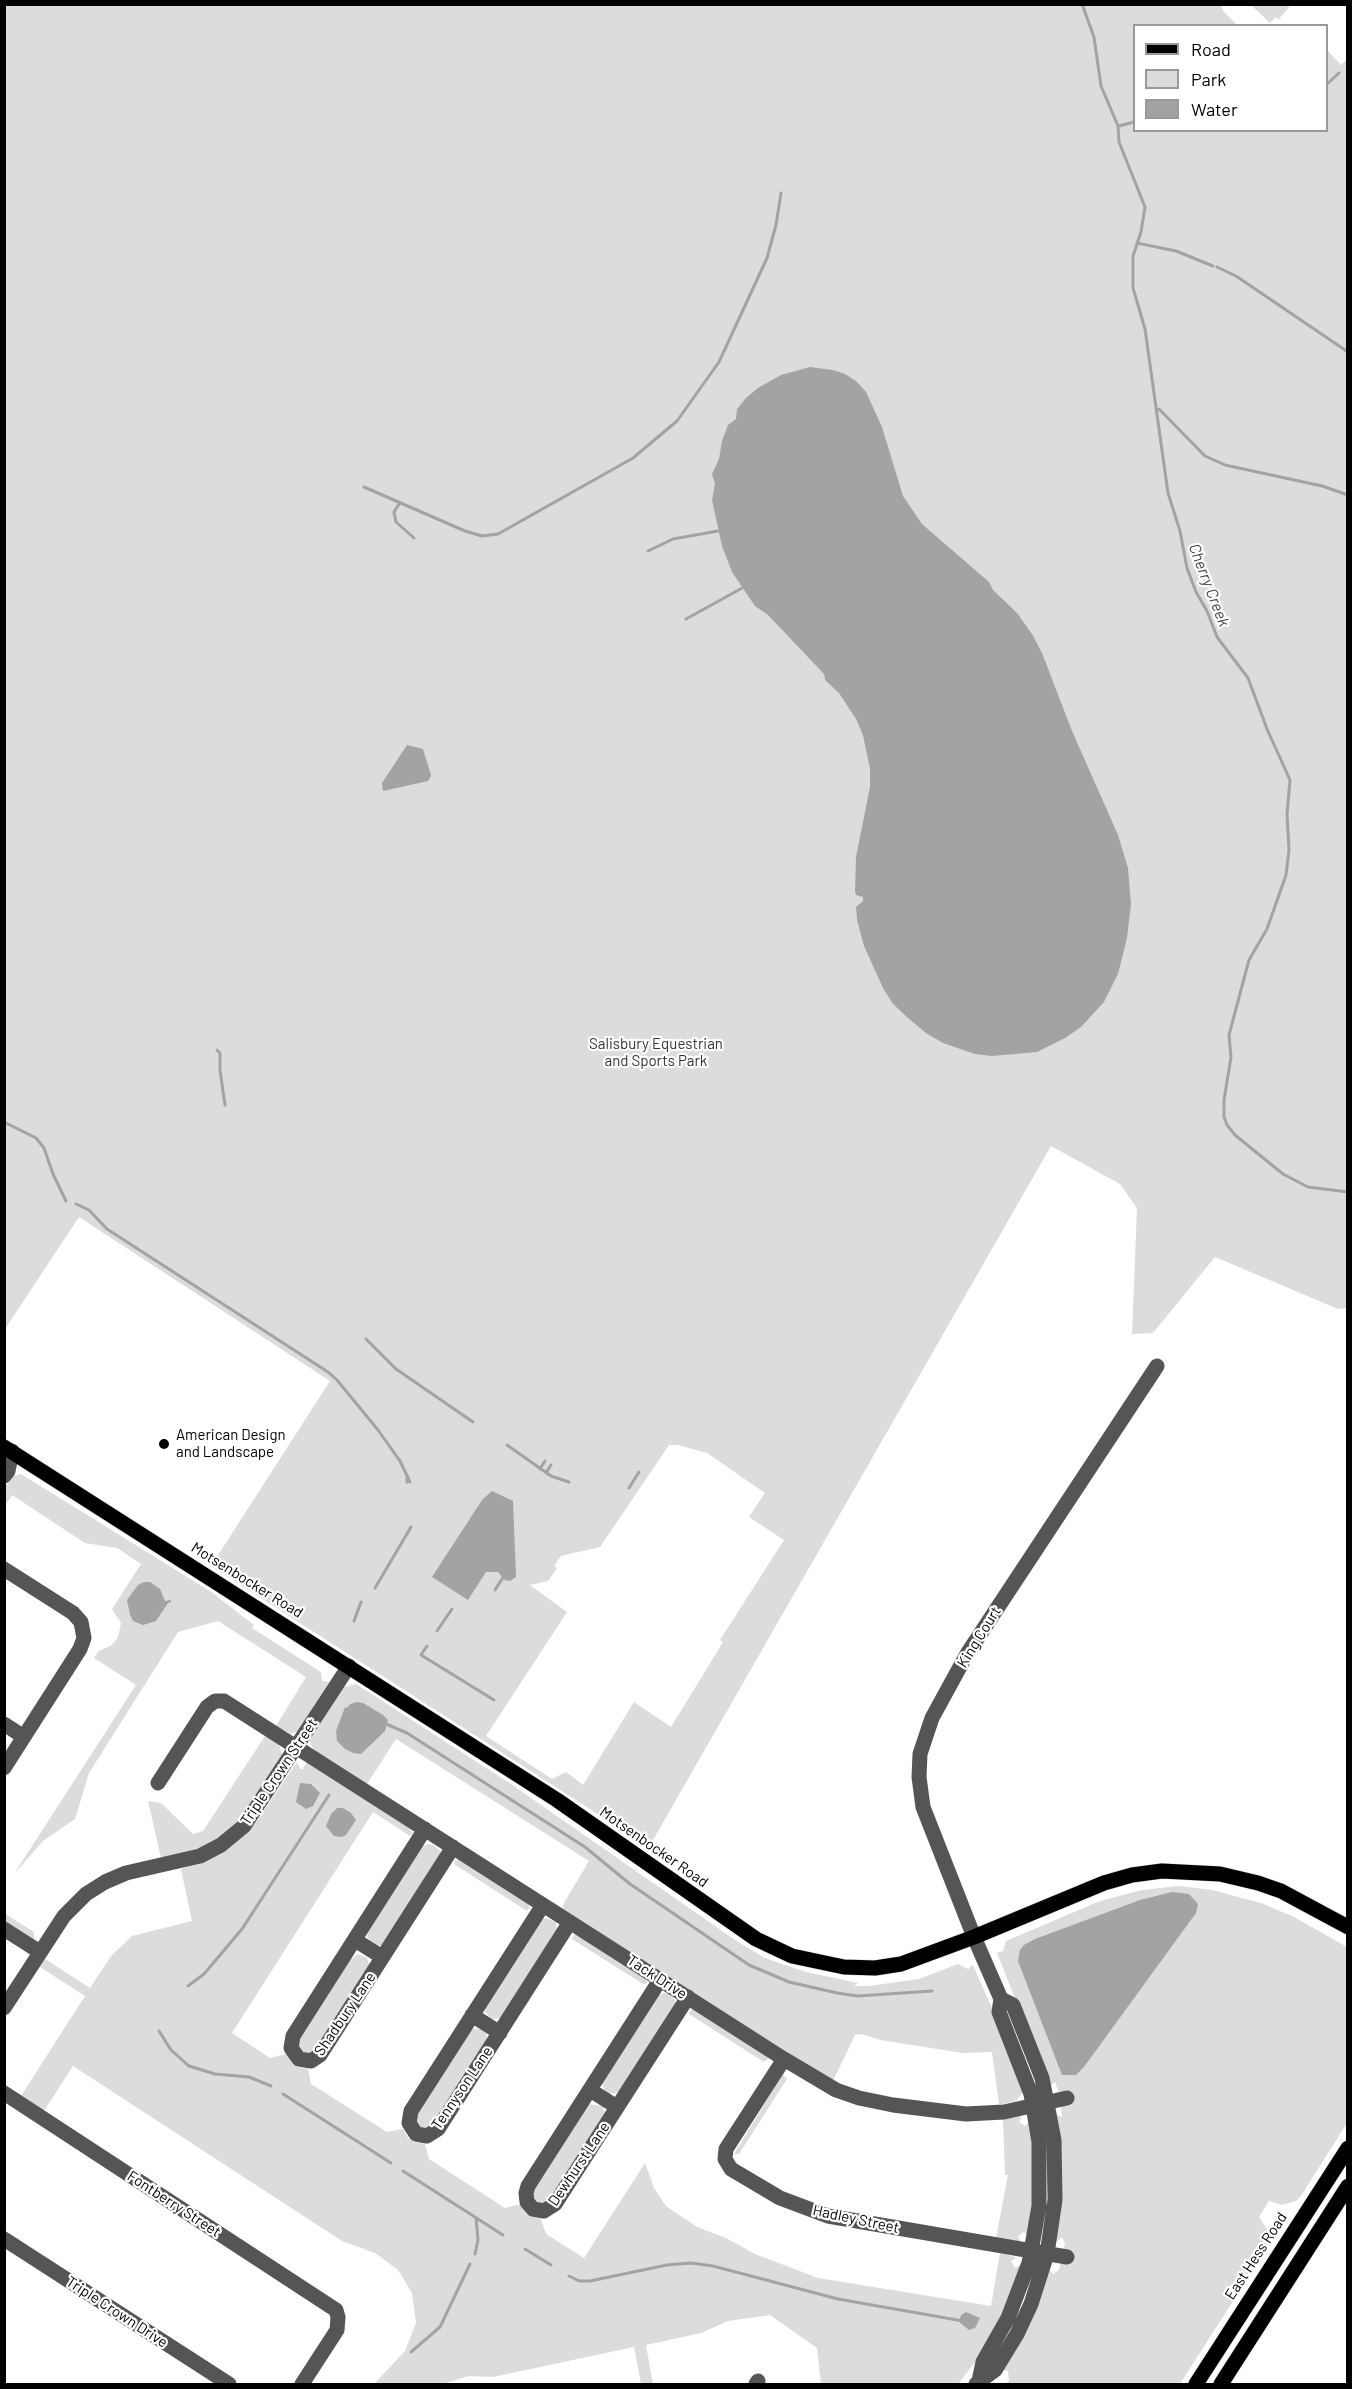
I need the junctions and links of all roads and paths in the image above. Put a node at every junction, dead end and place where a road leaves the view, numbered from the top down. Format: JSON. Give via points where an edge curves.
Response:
{"nodes":[{"id":1,"x":1157,"y":1366,"type":"dead end"},
{"id":2,"x":7,"y":1452,"type":"edge"},
{"id":3,"x":4,"y":1476,"type":"edge"},
{"id":4,"x":4,"y":1569,"type":"edge"},
{"id":5,"x":349,"y":1666,"type":"junction"},
{"id":6,"x":4,"y":1724,"type":"edge"},
{"id":7,"x":24,"y":1737,"type":"junction"},
{"id":8,"x":296,"y":1747,"type":"junction"},
{"id":9,"x":4,"y":1768,"type":"edge"},
{"id":10,"x":158,"y":1784,"type":"dead end"},
{"id":11,"x":425,"y":1829,"type":"junction"},
{"id":12,"x":453,"y":1847,"type":"junction"},
{"id":13,"x":543,"y":1905,"type":"junction"},
{"id":14,"x":570,"y":1922,"type":"junction"},
{"id":15,"x":1347,"y":1927,"type":"edge"},
{"id":16,"x":4,"y":1929,"type":"edge"},
{"id":17,"x":974,"y":1937,"type":"junction"},
{"id":18,"x":355,"y":1940,"type":"junction"},
{"id":19,"x":40,"y":1952,"type":"junction"},
{"id":20,"x":382,"y":1957,"type":"junction"},
{"id":21,"x":660,"y":1980,"type":"junction"},
{"id":22,"x":688,"y":1997,"type":"junction"},
{"id":23,"x":4,"y":2008,"type":"edge"},
{"id":24,"x":472,"y":2015,"type":"junction"},
{"id":25,"x":500,"y":2032,"type":"junction"},
{"id":26,"x":784,"y":2059,"type":"junction"},
{"id":27,"x":590,"y":2090,"type":"junction"},
{"id":28,"x":4,"y":2093,"type":"edge"},
{"id":29,"x":1067,"y":2098,"type":"dead end"},
{"id":30,"x":1041,"y":2104,"type":"junction"},
{"id":31,"x":617,"y":2107,"type":"junction"},
{"id":32,"x":1347,"y":2148,"type":"edge"},
{"id":33,"x":1347,"y":2186,"type":"edge"},
{"id":34,"x":4,"y":2239,"type":"edge"},
{"id":35,"x":1039,"y":2252,"type":"junction"},
{"id":36,"x":1067,"y":2257,"type":"dead end"},
{"id":37,"x":980,"y":2383,"type":"edge"},
{"id":38,"x":229,"y":2385,"type":"edge"},
{"id":39,"x":302,"y":2385,"type":"edge"},
{"id":40,"x":1196,"y":2385,"type":"edge"},
{"id":41,"x":1221,"y":2385,"type":"edge"}],
"edges":[{"from":1,"to":17,"type":"street","name":"King Court","via":[[967,1654],[932,1718],[923,1743],[918,1777],[923,1807]]},
{"from":2,"to":3,"type":"street","via":[[8,1471]]},
{"from":2,"to":5,"type":"main road","name":"Motsenbocker Road"},
{"from":4,"to":7,"type":"street","via":[[90,1628]]},
{"from":5,"to":8,"type":"street","name":"Triple Crown Street"},
{"from":5,"to":17,"type":"main road","name":"Motsenbocker Road","via":[[557,1800],[735,1925],[779,1951],[826,1965],[875,1968],[916,1959]]},
{"from":6,"to":7,"type":"street"},
{"from":7,"to":9,"type":"street"},
{"from":8,"to":10,"type":"street","name":"Tack Drive","via":[[219,1700],[207,1707]]},
{"from":8,"to":11,"type":"street","name":"Tack Drive"},
{"from":8,"to":19,"type":"street","name":"Triple Crown Street","via":[[249,1821],[228,1840],[200,1856],[126,1873],[93,1889],[69,1910]]},
{"from":11,"to":12,"type":"street","name":"Tack Drive"},
{"from":11,"to":18,"type":"street","name":"Shadbury Lane"},
{"from":12,"to":13,"type":"street","name":"Tack Drive"},
{"from":12,"to":20,"type":"street","name":"Shadbury Lane"},
{"from":13,"to":14,"type":"street","name":"Tack Drive"},
{"from":13,"to":24,"type":"street","name":"Tennyson Lane"},
{"from":14,"to":21,"type":"street","name":"Tack Drive"},
{"from":14,"to":25,"type":"street","name":"Tennyson Lane"},
{"from":15,"to":17,"type":"main road","name":"Motsenbocker Road","via":[[1258,1883],[1220,1874],[1162,1871],[1104,1883]]},
{"from":16,"to":19,"type":"street"},
{"from":17,"to":30,"type":"street","via":[[1001,1999],[1013,2005],[1019,2018],[1038,2066]]},
{"from":18,"to":20,"type":"street"},
{"from":18,"to":20,"type":"street","name":"Shadbury Lane","via":[[293,2036],[291,2048],[299,2059],[311,2061],[321,2055]]},
{"from":19,"to":23,"type":"street","name":"Triple Crown Street"},
{"from":21,"to":22,"type":"street","name":"Tack Drive"},
{"from":21,"to":27,"type":"street","name":"Dewhurst Lane"},
{"from":22,"to":26,"type":"street","name":"Tack Drive"},
{"from":22,"to":31,"type":"street","name":"Dewhurst Lane"},
{"from":24,"to":25,"type":"street"},
{"from":24,"to":25,"type":"street","name":"Tennyson Lane","via":[[411,2111],[409,2123],[416,2134],[427,2136],[438,2129]]},
{"from":26,"to":30,"type":"street","name":"Tack Drive","via":[[836,2090],[893,2105],[966,2114],[1004,2112]]},
{"from":26,"to":35,"type":"street","name":"Hadley Street","via":[[720,2161],[729,2168],[789,2202],[819,2213]]},
{"from":27,"to":31,"type":"street"},
{"from":27,"to":31,"type":"street","name":"Dewhurst Lane","via":[[528,2186],[527,2202],[533,2209],[544,2211],[555,2204]]},
{"from":28,"to":39,"type":"street","name":"Fontberry Street","via":[[336,2310],[343,2317]]},
{"from":29,"to":30,"type":"street","name":"Tack Drive"},
{"from":30,"to":35,"type":"street","via":[[1054,2140],[1056,2170],[1053,2218]]},
{"from":32,"to":40,"type":"main road","name":"East Hess Road"},
{"from":33,"to":41,"type":"main road"},
{"from":34,"to":38,"type":"street","name":"Triple Crown Drive"},
{"from":35,"to":36,"type":"street","name":"Hadley Street"},
{"from":35,"to":37,"type":"street","via":[[1035,2293],[1017,2334],[995,2370]]}]}
